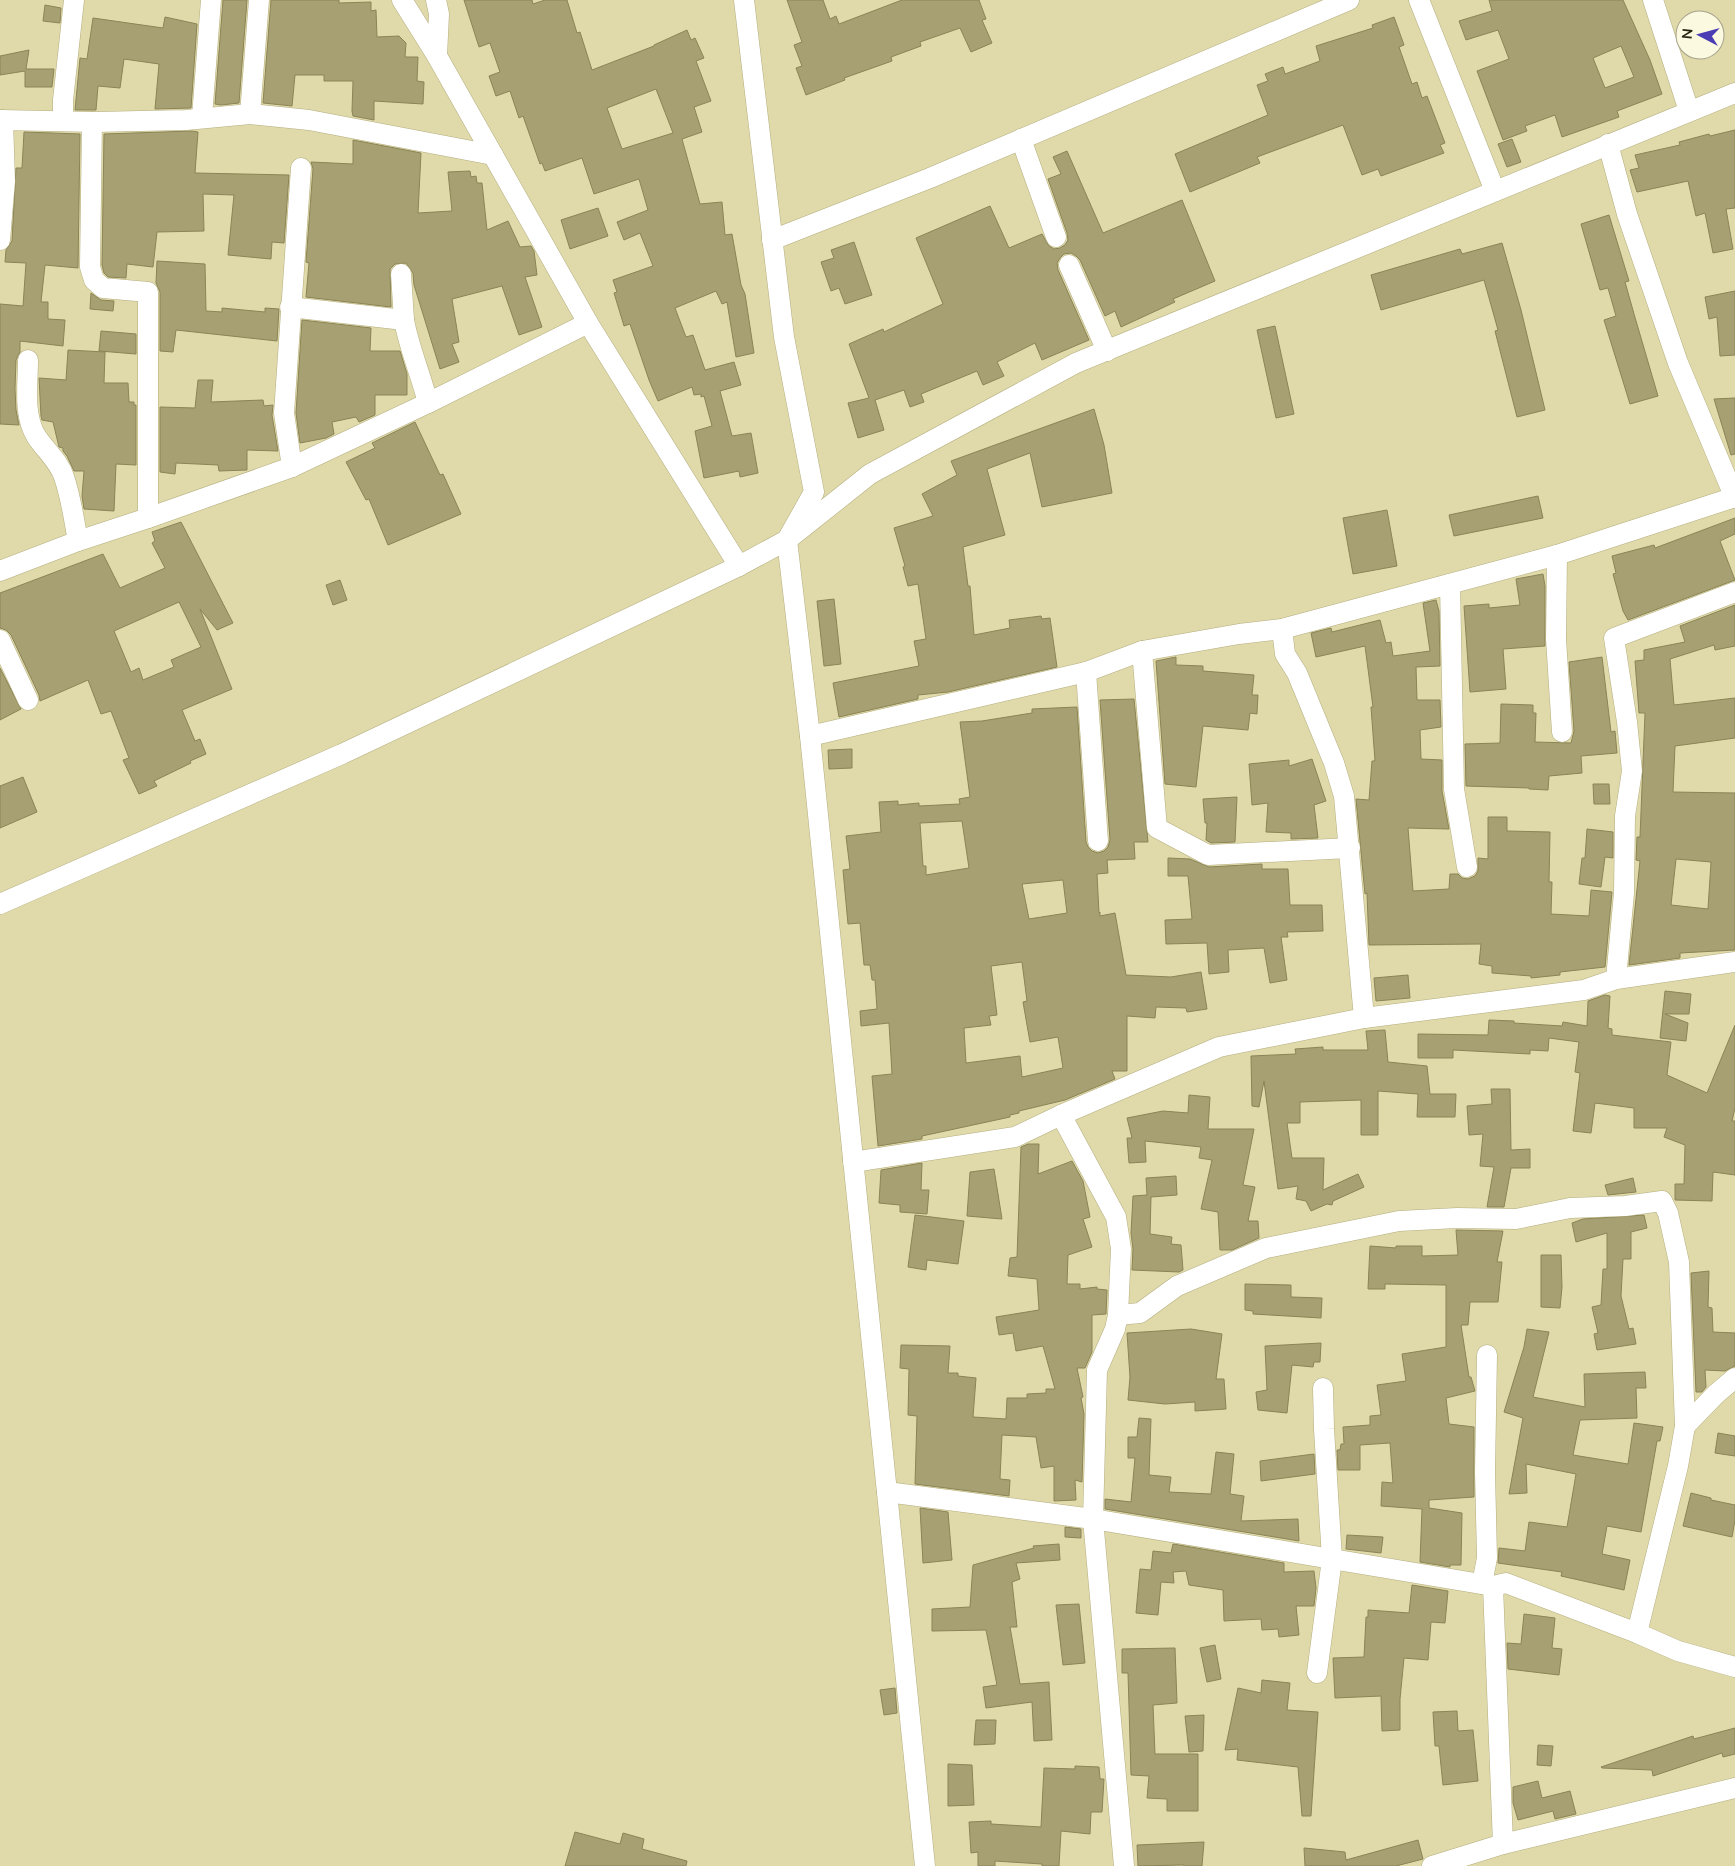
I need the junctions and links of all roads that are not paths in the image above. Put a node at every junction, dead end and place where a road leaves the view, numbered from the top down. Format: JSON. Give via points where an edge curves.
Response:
{"nodes":[{"id":1,"x":74,"y":0,"type":"edge"},
{"id":2,"x":212,"y":0,"type":"edge"},
{"id":3,"x":259,"y":0,"type":"edge"},
{"id":4,"x":402,"y":0,"type":"edge"},
{"id":5,"x":436,"y":0,"type":"edge"},
{"id":6,"x":744,"y":0,"type":"edge"},
{"id":7,"x":1349,"y":0,"type":"edge"},
{"id":8,"x":1418,"y":0,"type":"edge"},
{"id":9,"x":1654,"y":0,"type":"edge"},
{"id":10,"x":438,"y":56,"type":"junction"},
{"id":11,"x":1735,"y":93,"type":"edge"},
{"id":12,"x":1689,"y":111,"type":"junction"},
{"id":13,"x":250,"y":114,"type":"junction"},
{"id":14,"x":202,"y":117,"type":"junction"},
{"id":15,"x":1,"y":120,"type":"edge"},
{"id":16,"x":63,"y":121,"type":"junction"},
{"id":17,"x":92,"y":122,"type":"junction"},
{"id":18,"x":1021,"y":139,"type":"junction"},
{"id":19,"x":1608,"y":144,"type":"junction"},
{"id":20,"x":493,"y":155,"type":"junction"},
{"id":21,"x":301,"y":168,"type":"dead end"},
{"id":22,"x":1495,"y":191,"type":"junction"},
{"id":23,"x":1056,"y":237,"type":"dead end"},
{"id":24,"x":0,"y":240,"type":"edge"},
{"id":25,"x":772,"y":240,"type":"junction"},
{"id":26,"x":1070,"y":265,"type":"dead end"},
{"id":27,"x":401,"y":274,"type":"dead end"},
{"id":28,"x":290,"y":307,"type":"junction"},
{"id":29,"x":404,"y":320,"type":"junction"},
{"id":30,"x":588,"y":323,"type":"junction"},
{"id":31,"x":1107,"y":351,"type":"junction"},
{"id":32,"x":28,"y":360,"type":"dead end"},
{"id":33,"x":428,"y":403,"type":"junction"},
{"id":34,"x":292,"y":467,"type":"junction"},
{"id":35,"x":1735,"y":498,"type":"edge"},
{"id":36,"x":148,"y":518,"type":"junction"},
{"id":37,"x":787,"y":540,"type":"junction"},
{"id":38,"x":78,"y":541,"type":"junction"},
{"id":39,"x":1557,"y":555,"type":"junction"},
{"id":40,"x":739,"y":566,"type":"junction"},
{"id":41,"x":0,"y":571,"type":"edge"},
{"id":42,"x":1450,"y":584,"type":"junction"},
{"id":43,"x":1735,"y":592,"type":"edge"},
{"id":44,"x":1282,"y":629,"type":"junction"},
{"id":45,"x":0,"y":640,"type":"edge"},
{"id":46,"x":1142,"y":651,"type":"junction"},
{"id":47,"x":1086,"y":672,"type":"junction"},
{"id":48,"x":28,"y":700,"type":"dead end"},
{"id":49,"x":1562,"y":732,"type":"dead end"},
{"id":50,"x":810,"y":736,"type":"junction"},
{"id":51,"x":1098,"y":841,"type":"dead end"},
{"id":52,"x":1350,"y":848,"type":"junction"},
{"id":53,"x":1467,"y":867,"type":"dead end"},
{"id":54,"x":0,"y":904,"type":"edge"},
{"id":55,"x":1735,"y":962,"type":"edge"},
{"id":56,"x":1616,"y":979,"type":"junction"},
{"id":57,"x":1364,"y":1018,"type":"junction"},
{"id":58,"x":1061,"y":1115,"type":"junction"},
{"id":59,"x":853,"y":1162,"type":"junction"},
{"id":60,"x":1118,"y":1315,"type":"junction"},
{"id":61,"x":1487,"y":1355,"type":"dead end"},
{"id":62,"x":1735,"y":1378,"type":"edge"},
{"id":63,"x":1323,"y":1388,"type":"dead end"},
{"id":64,"x":1685,"y":1426,"type":"junction"},
{"id":65,"x":888,"y":1492,"type":"junction"},
{"id":66,"x":1093,"y":1519,"type":"junction"},
{"id":67,"x":1332,"y":1559,"type":"junction"},
{"id":68,"x":1488,"y":1585,"type":"junction"},
{"id":69,"x":1637,"y":1633,"type":"junction"},
{"id":70,"x":1735,"y":1667,"type":"edge"},
{"id":71,"x":1317,"y":1673,"type":"dead end"},
{"id":72,"x":1735,"y":1788,"type":"edge"},
{"id":73,"x":1503,"y":1844,"type":"junction"},
{"id":74,"x":925,"y":1866,"type":"edge"},
{"id":75,"x":1124,"y":1866,"type":"edge"},
{"id":76,"x":1432,"y":1866,"type":"edge"}],
"edges":[{"from":1,"to":16,"type":"street"},
{"from":2,"to":14,"type":"street"},
{"from":3,"to":13,"type":"street"},
{"from":4,"to":10,"type":"street"},
{"from":5,"to":10,"type":"street"},
{"from":6,"to":25,"type":"street"},
{"from":7,"to":18,"type":"street"},
{"from":8,"to":22,"type":"street"},
{"from":9,"to":12,"type":"street"},
{"from":10,"to":20,"type":"street"},
{"from":11,"to":12,"type":"street"},
{"from":12,"to":19,"type":"street"},
{"from":13,"to":14,"type":"street"},
{"from":13,"to":20,"type":"street","via":[[309,120]]},
{"from":14,"to":17,"type":"street"},
{"from":15,"to":16,"type":"street"},
{"from":15,"to":24,"type":"street","via":[[5,181]]},
{"from":16,"to":17,"type":"street"},
{"from":17,"to":36,"type":"street","via":[[92,275],[103,288],[148,292]]},
{"from":18,"to":23,"type":"street"},
{"from":18,"to":25,"type":"street"},
{"from":19,"to":22,"type":"street"},
{"from":19,"to":35,"type":"street","via":[[1627,214],[1678,363]]},
{"from":20,"to":30,"type":"street"},
{"from":21,"to":28,"type":"street"},
{"from":22,"to":31,"type":"street"},
{"from":25,"to":37,"type":"street","via":[[784,337],[814,492]]},
{"from":26,"to":31,"type":"street"},
{"from":27,"to":29,"type":"street"},
{"from":28,"to":29,"type":"street"},
{"from":28,"to":34,"type":"street","via":[[284,413]]},
{"from":29,"to":33,"type":"street","via":[[407,340]]},
{"from":30,"to":33,"type":"street"},
{"from":30,"to":40,"type":"street"},
{"from":31,"to":37,"type":"street","via":[[1076,364],[870,474]]},
{"from":32,"to":38,"type":"street","via":[[28,414],[32,428],[64,476]]},
{"from":33,"to":34,"type":"street"},
{"from":34,"to":36,"type":"street"},
{"from":35,"to":39,"type":"street"},
{"from":36,"to":38,"type":"street"},
{"from":37,"to":40,"type":"street"},
{"from":37,"to":50,"type":"street"},
{"from":38,"to":41,"type":"street"},
{"from":39,"to":42,"type":"street"},
{"from":39,"to":49,"type":"street","via":[[1556,639]]},
{"from":40,"to":54,"type":"street","via":[[342,754]]},
{"from":42,"to":44,"type":"street"},
{"from":42,"to":53,"type":"street","via":[[1454,789]]},
{"from":43,"to":56,"type":"street","via":[[1614,638],[1632,770],[1625,816],[1624,893]]},
{"from":44,"to":46,"type":"street"},
{"from":44,"to":52,"type":"street","via":[[1286,654],[1334,763],[1344,796]]},
{"from":45,"to":48,"type":"street"},
{"from":46,"to":47,"type":"street"},
{"from":46,"to":52,"type":"street","via":[[1157,828],[1208,855]]},
{"from":47,"to":50,"type":"street"},
{"from":47,"to":51,"type":"street"},
{"from":50,"to":59,"type":"street"},
{"from":52,"to":57,"type":"street"},
{"from":55,"to":56,"type":"street"},
{"from":56,"to":57,"type":"street","via":[[1584,990]]},
{"from":57,"to":58,"type":"street","via":[[1219,1047]]},
{"from":58,"to":59,"type":"street","via":[[1015,1137]]},
{"from":58,"to":60,"type":"street","via":[[1116,1217],[1121,1249]]},
{"from":59,"to":65,"type":"street"},
{"from":60,"to":64,"type":"street","via":[[1140,1314],[1177,1286],[1266,1248],[1399,1221],[1516,1219],[1570,1208],[1662,1202],[1668,1213],[1678,1262]]},
{"from":60,"to":66,"type":"street","via":[[1097,1370]]},
{"from":61,"to":68,"type":"street","via":[[1485,1472]]},
{"from":62,"to":64,"type":"street"},
{"from":63,"to":67,"type":"street"},
{"from":64,"to":69,"type":"street"},
{"from":65,"to":66,"type":"street"},
{"from":65,"to":74,"type":"street"},
{"from":66,"to":67,"type":"street"},
{"from":66,"to":75,"type":"street"},
{"from":67,"to":68,"type":"street"},
{"from":67,"to":71,"type":"street"},
{"from":68,"to":69,"type":"street","via":[[1506,1582]]},
{"from":68,"to":73,"type":"street"},
{"from":69,"to":70,"type":"street","via":[[1678,1651]]},
{"from":72,"to":73,"type":"street"},
{"from":73,"to":76,"type":"street"}]}
